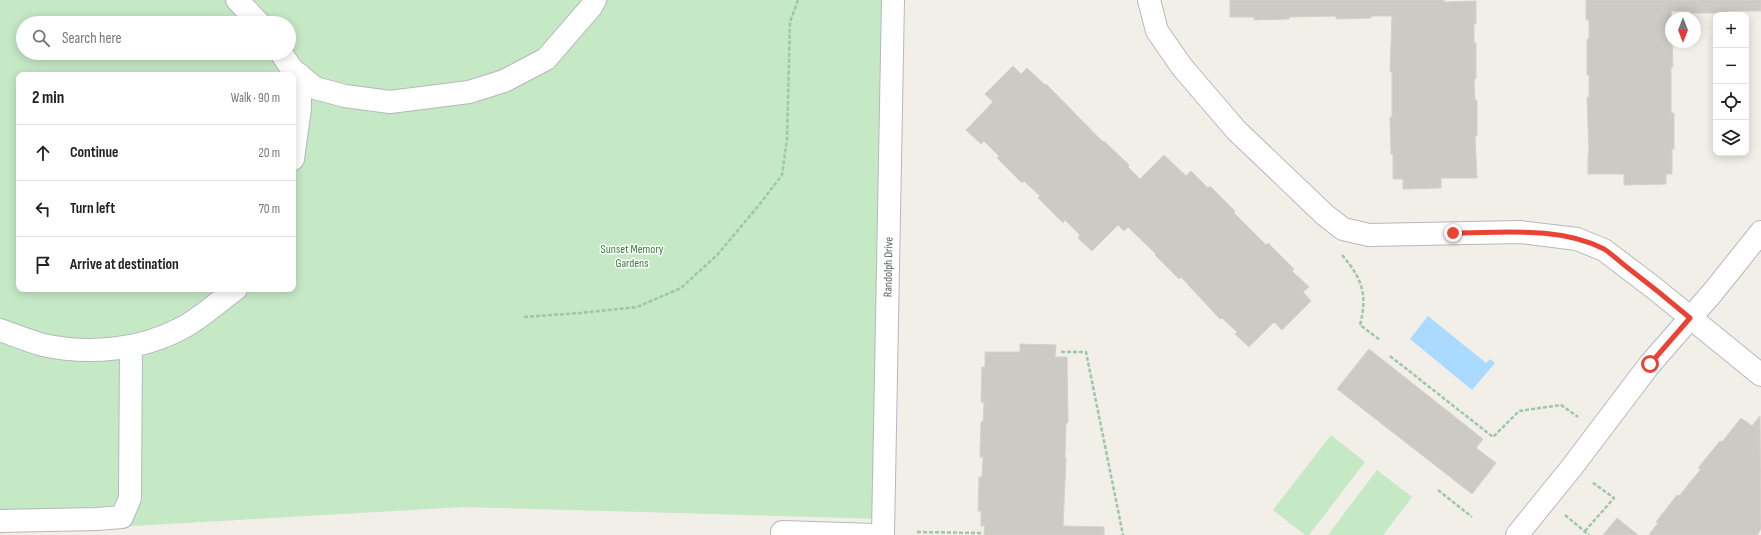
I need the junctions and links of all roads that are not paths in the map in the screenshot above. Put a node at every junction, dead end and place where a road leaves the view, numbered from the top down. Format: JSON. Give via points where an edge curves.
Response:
{"nodes":[{"id":1,"x":237,"y":0,"type":"edge"},
{"id":2,"x":595,"y":0,"type":"edge"},
{"id":3,"x":893,"y":0,"type":"edge"},
{"id":4,"x":1149,"y":0,"type":"edge"},
{"id":5,"x":252,"y":16,"type":"edge"},
{"id":6,"x":286,"y":60,"type":"edge"},
{"id":7,"x":296,"y":72,"type":"edge"},
{"id":8,"x":296,"y":72,"type":"edge"},
{"id":9,"x":300,"y":75,"type":"junction"},
{"id":10,"x":296,"y":137,"type":"edge"},
{"id":11,"x":1761,"y":232,"type":"edge"},
{"id":12,"x":232,"y":292,"type":"edge"},
{"id":13,"x":1690,"y":318,"type":"junction"},
{"id":14,"x":0,"y":330,"type":"edge"},
{"id":15,"x":131,"y":346,"type":"junction"},
{"id":16,"x":1761,"y":375,"type":"edge"},
{"id":17,"x":0,"y":521,"type":"edge"},
{"id":18,"x":782,"y":532,"type":"dead end"},
{"id":19,"x":875,"y":535,"type":"edge"},
{"id":20,"x":883,"y":535,"type":"edge"},
{"id":21,"x":1517,"y":535,"type":"edge"}],
"edges":[{"from":1,"to":5,"type":"street"},
{"from":2,"to":9,"type":"street","via":[[546,59],[504,81],[469,92],[390,102],[345,96],[315,88]]},
{"from":3,"to":20,"type":"street","name":"Randolph Drive"},
{"from":4,"to":13,"type":"street","via":[[1158,31],[1182,67],[1236,130],[1343,229],[1368,235],[1520,232],[1577,239],[1604,250]]},
{"from":6,"to":8,"type":"street"},
{"from":7,"to":9,"type":"street"},
{"from":9,"to":10,"type":"street","via":[[300,108]]},
{"from":11,"to":13,"type":"street"},
{"from":12,"to":15,"type":"street","via":[[183,328],[149,342]]},
{"from":13,"to":16,"type":"street"},
{"from":13,"to":21,"type":"street","via":[[1650,364]]},
{"from":14,"to":15,"type":"street","via":[[43,344],[75,348],[117,349]]},
{"from":15,"to":17,"type":"street","via":[[130,498],[122,517]]},
{"from":18,"to":19,"type":"street"}]}
